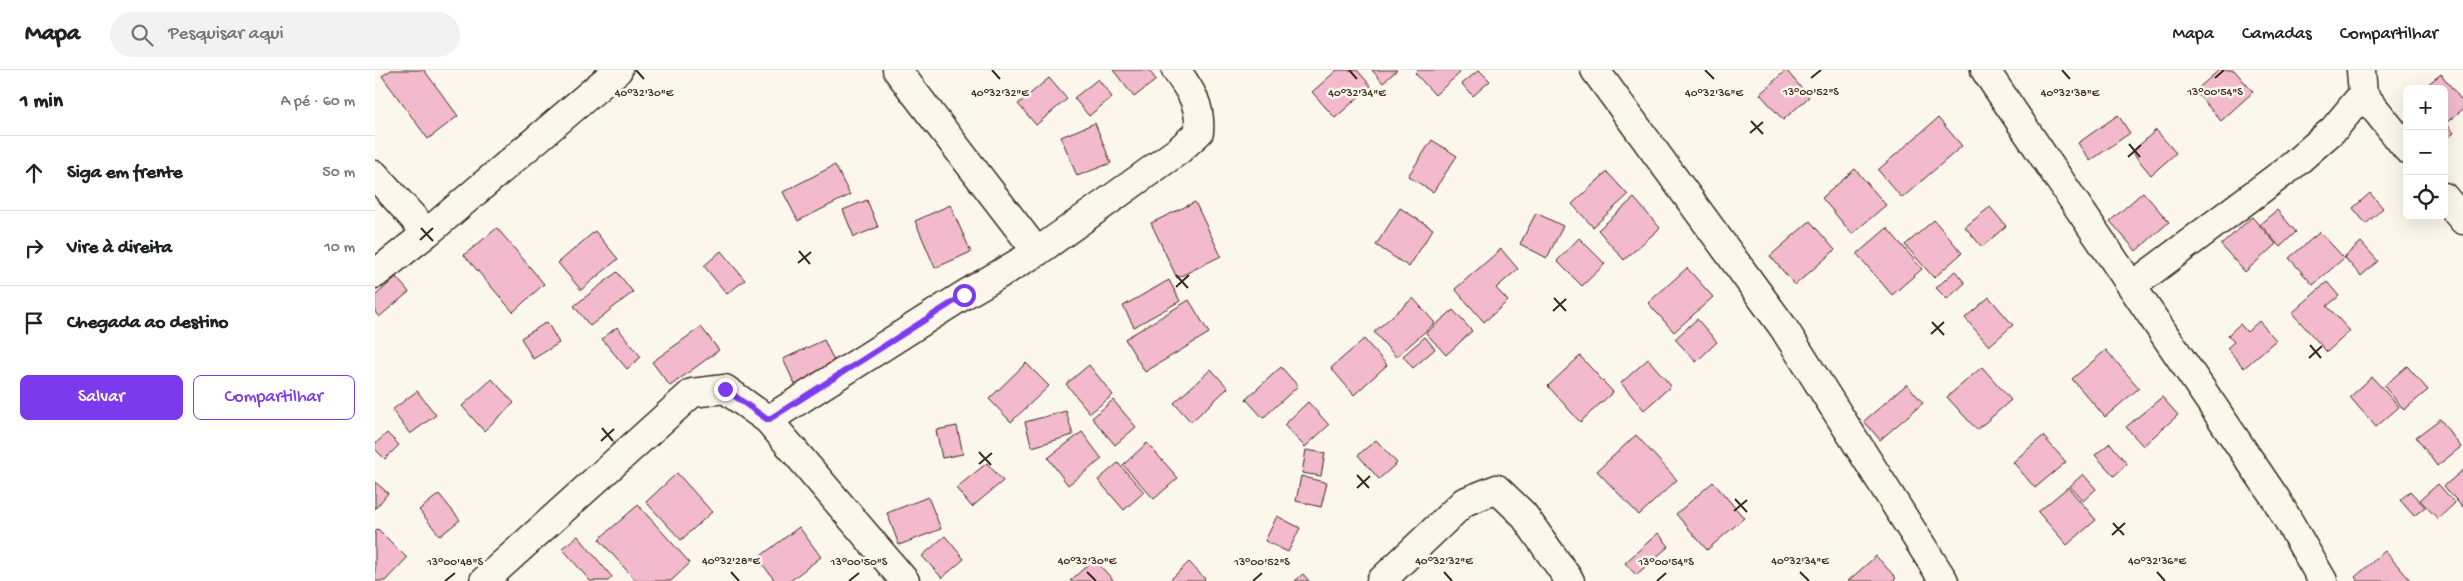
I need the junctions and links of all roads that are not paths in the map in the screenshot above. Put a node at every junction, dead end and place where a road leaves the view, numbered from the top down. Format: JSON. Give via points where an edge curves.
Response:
{"nodes":[{"id":1,"x":618,"y":70,"type":"edge"},
{"id":2,"x":897,"y":70,"type":"edge"},
{"id":3,"x":1176,"y":70,"type":"edge"},
{"id":4,"x":1595,"y":70,"type":"edge"},
{"id":5,"x":1985,"y":70,"type":"edge"},
{"id":6,"x":2362,"y":82,"type":"edge"},
{"id":7,"x":2403,"y":143,"type":"edge"},
{"id":8,"x":375,"y":175,"type":"edge"},
{"id":9,"x":2448,"y":201,"type":"edge"},
{"id":10,"x":2463,"y":220,"type":"edge"},
{"id":11,"x":427,"y":233,"type":"junction"},
{"id":12,"x":1037,"y":252,"type":"junction"},
{"id":13,"x":375,"y":274,"type":"edge"},
{"id":14,"x":2132,"y":286,"type":"junction"},
{"id":15,"x":768,"y":420,"type":"junction"},
{"id":16,"x":484,"y":581,"type":"edge"},
{"id":17,"x":905,"y":581,"type":"edge"},
{"id":18,"x":1381,"y":581,"type":"edge"},
{"id":19,"x":1570,"y":581,"type":"edge"},
{"id":20,"x":1944,"y":581,"type":"edge"},
{"id":21,"x":2323,"y":581,"type":"edge"}],
"edges":[{"from":1,"to":11,"type":"street"},
{"from":2,"to":12,"type":"street"},
{"from":3,"to":12,"type":"street","via":[[1190,90],[1200,114],[1199,132],[1178,151]]},
{"from":4,"to":20,"type":"street","via":[[1783,327]]},
{"from":5,"to":14,"type":"street"},
{"from":6,"to":7,"type":"street"},
{"from":6,"to":14,"type":"street","via":[[2334,129],[2293,166]]},
{"from":8,"to":11,"type":"street"},
{"from":9,"to":10,"type":"street"},
{"from":11,"to":13,"type":"street"},
{"from":12,"to":15,"type":"street"},
{"from":14,"to":21,"type":"street","via":[[2276,500]]},
{"from":15,"to":16,"type":"street","via":[[725,389],[692,393]]},
{"from":15,"to":17,"type":"street"},
{"from":18,"to":19,"type":"street","via":[[1464,502],[1497,489],[1523,514]]}]}
